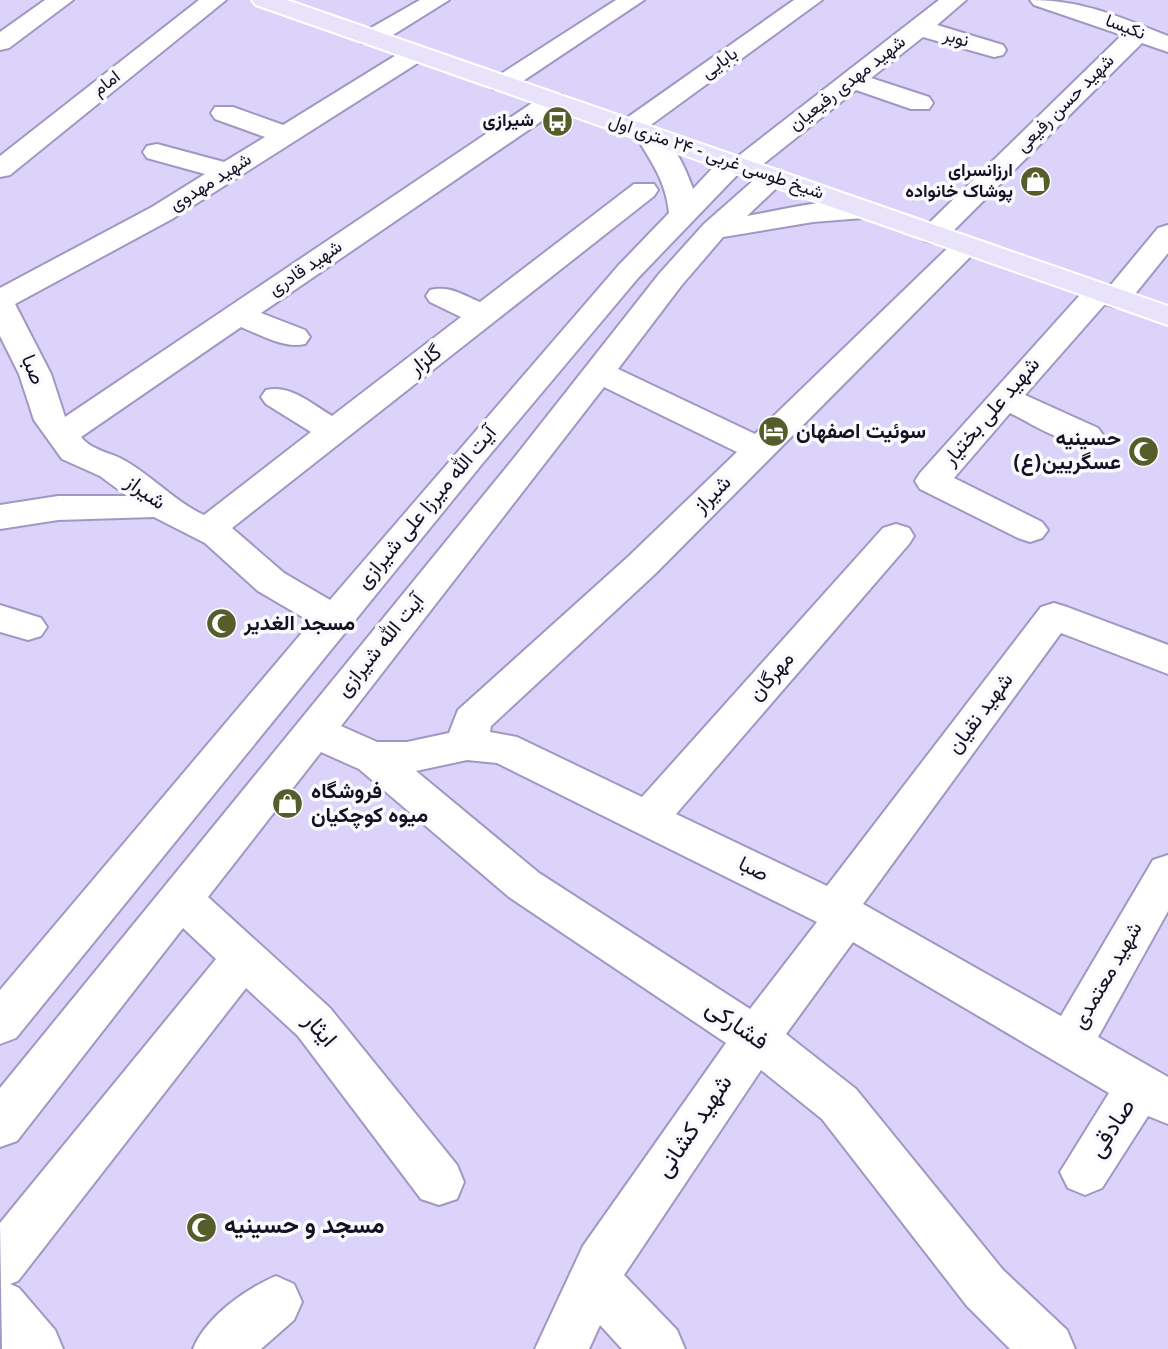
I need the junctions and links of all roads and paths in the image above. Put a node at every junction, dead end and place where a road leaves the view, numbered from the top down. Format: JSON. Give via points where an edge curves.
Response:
{"nodes":[{"id":1,"x":61,"y":0,"type":"edge"},
{"id":2,"x":214,"y":0,"type":"edge"},
{"id":3,"x":264,"y":0,"type":"edge"},
{"id":4,"x":437,"y":0,"type":"edge"},
{"id":5,"x":632,"y":0,"type":"edge"},
{"id":6,"x":810,"y":0,"type":"edge"},
{"id":7,"x":954,"y":0,"type":"edge"},
{"id":8,"x":1042,"y":0,"type":"edge"},
{"id":9,"x":1073,"y":4,"type":"edge"},
{"id":10,"x":919,"y":28,"type":"junction"},
{"id":11,"x":1138,"y":33,"type":"junction"},
{"id":12,"x":371,"y":38,"type":"junction"},
{"id":13,"x":0,"y":43,"type":"edge"},
{"id":14,"x":1168,"y":45,"type":"edge"},
{"id":15,"x":994,"y":50,"type":"dead end"},
{"id":16,"x":415,"y":54,"type":"junction"},
{"id":17,"x":853,"y":80,"type":"junction"},
{"id":18,"x":502,"y":84,"type":"junction"},
{"id":19,"x":553,"y":101,"type":"junction"},
{"id":20,"x":920,"y":103,"type":"dead end"},
{"id":21,"x":224,"y":113,"type":"dead end"},
{"id":22,"x":639,"y":132,"type":"junction"},
{"id":23,"x":286,"y":135,"type":"junction"},
{"id":24,"x":158,"y":152,"type":"dead end"},
{"id":25,"x":0,"y":169,"type":"edge"},
{"id":26,"x":749,"y":170,"type":"junction"},
{"id":27,"x":228,"y":172,"type":"junction"},
{"id":28,"x":644,"y":190,"type":"dead end"},
{"id":29,"x":866,"y":211,"type":"junction"},
{"id":30,"x":699,"y":222,"type":"junction"},
{"id":31,"x":934,"y":234,"type":"junction"},
{"id":32,"x":1168,"y":234,"type":"edge"},
{"id":33,"x":653,"y":246,"type":"junction"},
{"id":34,"x":966,"y":246,"type":"junction"},
{"id":35,"x":689,"y":259,"type":"junction"},
{"id":36,"x":1107,"y":295,"type":"junction"},
{"id":37,"x":441,"y":296,"type":"dead end"},
{"id":38,"x":0,"y":303,"type":"edge"},
{"id":39,"x":238,"y":315,"type":"junction"},
{"id":40,"x":485,"y":316,"type":"junction"},
{"id":41,"x":1168,"y":316,"type":"edge"},
{"id":42,"x":294,"y":337,"type":"dead end"},
{"id":43,"x":599,"y":372,"type":"junction"},
{"id":44,"x":277,"y":397,"type":"dead end"},
{"id":45,"x":1004,"y":398,"type":"junction"},
{"id":46,"x":335,"y":432,"type":"junction"},
{"id":47,"x":1086,"y":435,"type":"dead end"},
{"id":48,"x":60,"y":436,"type":"junction"},
{"id":49,"x":759,"y":449,"type":"junction"},
{"id":50,"x":161,"y":504,"type":"junction"},
{"id":51,"x":0,"y":517,"type":"edge"},
{"id":52,"x":207,"y":530,"type":"junction"},
{"id":53,"x":1030,"y":530,"type":"dead end"},
{"id":54,"x":896,"y":536,"type":"dead end"},
{"id":55,"x":335,"y":619,"type":"junction"},
{"id":56,"x":1168,"y":660,"type":"edge"},
{"id":57,"x":313,"y":731,"type":"junction"},
{"id":58,"x":467,"y":745,"type":"junction"},
{"id":59,"x":373,"y":758,"type":"junction"},
{"id":60,"x":648,"y":818,"type":"junction"},
{"id":61,"x":1168,"y":872,"type":"edge"},
{"id":62,"x":180,"y":898,"type":"junction"},
{"id":63,"x":840,"y":913,"type":"junction"},
{"id":64,"x":244,"y":957,"type":"junction"},
{"id":65,"x":0,"y":1024,"type":"edge"},
{"id":66,"x":756,"y":1038,"type":"junction"},
{"id":67,"x":1069,"y":1045,"type":"junction"},
{"id":68,"x":1154,"y":1094,"type":"edge"},
{"id":69,"x":0,"y":1125,"type":"edge"},
{"id":70,"x":1085,"y":1172,"type":"dead end"},
{"id":71,"x":439,"y":1182,"type":"dead end"},
{"id":72,"x":0,"y":1263,"type":"edge"},
{"id":73,"x":593,"y":1280,"type":"junction"},
{"id":74,"x":276,"y":1302,"type":"dead end"},
{"id":75,"x":0,"y":1306,"type":"edge"},
{"id":76,"x":36,"y":1349,"type":"edge"},
{"id":77,"x":220,"y":1349,"type":"edge"},
{"id":78,"x":562,"y":1349,"type":"edge"},
{"id":79,"x":658,"y":1349,"type":"edge"},
{"id":80,"x":1048,"y":1349,"type":"edge"}],
"edges":[{"from":1,"to":13,"type":"street"},
{"from":2,"to":25,"type":"street","name":"امام"},
{"from":3,"to":12,"type":"main road","name":"شیخ طوسی غربی - ۲۴ متری اول"},
{"from":4,"to":12,"type":"street"},
{"from":5,"to":18,"type":"street"},
{"from":6,"to":22,"type":"street","name":"بابایی"},
{"from":7,"to":10,"type":"street","name":"شهید مهدی رفیعیان"},
{"from":8,"to":9,"type":"street","name":"نکیسا"},
{"from":9,"to":11,"type":"street","name":"نکیسا"},
{"from":10,"to":15,"type":"street","name":"نوبر"},
{"from":10,"to":17,"type":"street","name":"شهید مهدی رفیعیان"},
{"from":11,"to":14,"type":"street","name":"نکیسا"},
{"from":11,"to":31,"type":"street","name":"شهید حسن رفیعی"},
{"from":12,"to":16,"type":"main road","name":"شیخ طوسی غربی - ۲۴ متری اول"},
{"from":16,"to":18,"type":"main road","name":"شیخ طوسی غربی - ۲۴ متری اول"},
{"from":16,"to":23,"type":"street","name":"شهید مهدوی"},
{"from":17,"to":20,"type":"street"},
{"from":17,"to":26,"type":"street","name":"شهید مهدی رفیعیان"},
{"from":18,"to":19,"type":"main road","name":"شیخ طوسی غربی - ۲۴ متری اول"},
{"from":19,"to":22,"type":"main road","name":"شیخ طوسی غربی - ۲۴ متری اول"},
{"from":19,"to":39,"type":"street","name":"شهید قادری"},
{"from":21,"to":23,"type":"street"},
{"from":22,"to":26,"type":"main road","name":"شیخ طوسی غربی - ۲۴ متری اول"},
{"from":22,"to":30,"type":"street","via":[[666,158]]},
{"from":23,"to":27,"type":"street","name":"شهید مهدوی"},
{"from":24,"to":27,"type":"street"},
{"from":26,"to":29,"type":"main road","name":"شیخ طوسی غربی - ۲۴ متری اول"},
{"from":26,"to":30,"type":"street","name":"آیت الله شیرازی"},
{"from":27,"to":38,"type":"street","name":"شهید مهدوی"},
{"from":28,"to":40,"type":"street","name":"گلزار"},
{"from":29,"to":30,"type":"street"},
{"from":29,"to":31,"type":"main road","name":"شیخ طوسی غربی - ۲۴ متری اول"},
{"from":30,"to":33,"type":"street","name":"آیت الله میرزا علی شیرازی"},
{"from":30,"to":35,"type":"street","name":"آیت الله شیرازی"},
{"from":31,"to":34,"type":"main road","name":"شیخ طوسی غربی - ۲۴ متری اول"},
{"from":32,"to":36,"type":"street","name":"شهید علی بختیار"},
{"from":33,"to":35,"type":"street"},
{"from":33,"to":55,"type":"street","name":"آیت الله میرزا علی شیرازی"},
{"from":34,"to":36,"type":"main road","name":"شیخ طوسی غربی - ۲۴ متری اول"},
{"from":34,"to":49,"type":"street","name":"شیراز"},
{"from":35,"to":43,"type":"street","name":"آیت الله شیرازی"},
{"from":36,"to":41,"type":"main road","name":"شیخ طوسی غربی - ۲۴ متری اول"},
{"from":36,"to":45,"type":"street","name":"شهید علی بختیار"},
{"from":37,"to":40,"type":"street"},
{"from":38,"to":48,"type":"street","name":"صبا","via":[[36,373]]},
{"from":39,"to":42,"type":"street"},
{"from":39,"to":48,"type":"street","name":"شهید قادری"},
{"from":40,"to":46,"type":"street","name":"گلزار"},
{"from":43,"to":49,"type":"street"},
{"from":43,"to":57,"type":"street","name":"آیت الله شیرازی"},
{"from":44,"to":46,"type":"street"},
{"from":45,"to":47,"type":"street"},
{"from":45,"to":53,"type":"street","name":"شهید علی بختیار","via":[[932,481]]},
{"from":46,"to":52,"type":"street","name":"گلزار"},
{"from":48,"to":50,"type":"street","name":"شیراز","via":[[74,451],[112,468]]},
{"from":49,"to":58,"type":"street","name":"شیراز","via":[[642,565],[472,720]]},
{"from":50,"to":51,"type":"street","via":[[58,508]]},
{"from":50,"to":52,"type":"street","name":"شیراز"},
{"from":52,"to":55,"type":"street","name":"شیراز","via":[[218,534],[271,582]]},
{"from":54,"to":60,"type":"street","name":"مهرگان"},
{"from":55,"to":65,"type":"street","name":"آیت الله میرزا علی شیرازی"},
{"from":56,"to":63,"type":"street","name":"شهید نقیان","via":[[1054,617]]},
{"from":57,"to":59,"type":"street","name":"صبا"},
{"from":57,"to":62,"type":"street","name":"آیت الله شیرازی"},
{"from":58,"to":59,"type":"street","name":"صبا","via":[[407,757]]},
{"from":58,"to":60,"type":"street","name":"صبا","via":[[503,748]]},
{"from":59,"to":66,"type":"street","name":"فشارکی","via":[[523,885]]},
{"from":60,"to":63,"type":"street","name":"صبا"},
{"from":61,"to":67,"type":"street","name":"شهید معتمدی"},
{"from":62,"to":64,"type":"street","name":"ایثار"},
{"from":62,"to":69,"type":"street","name":"آیت الله شیرازی"},
{"from":63,"to":66,"type":"street","name":"شهید کشانی"},
{"from":63,"to":67,"type":"street","name":"صبا"},
{"from":64,"to":71,"type":"street","name":"ایثار","via":[[314,1022]]},
{"from":64,"to":72,"type":"street"},
{"from":66,"to":73,"type":"street","name":"شهید کشانی"},
{"from":66,"to":80,"type":"street","name":"فشارکی","via":[[839,1104],[985,1288]]},
{"from":67,"to":68,"type":"street","name":"صبا"},
{"from":68,"to":70,"type":"street","name":"صادقی"},
{"from":73,"to":78,"type":"street","name":"شهید کشانی"},
{"from":73,"to":79,"type":"street"},
{"from":74,"to":77,"type":"street"},
{"from":75,"to":76,"type":"street"}]}
